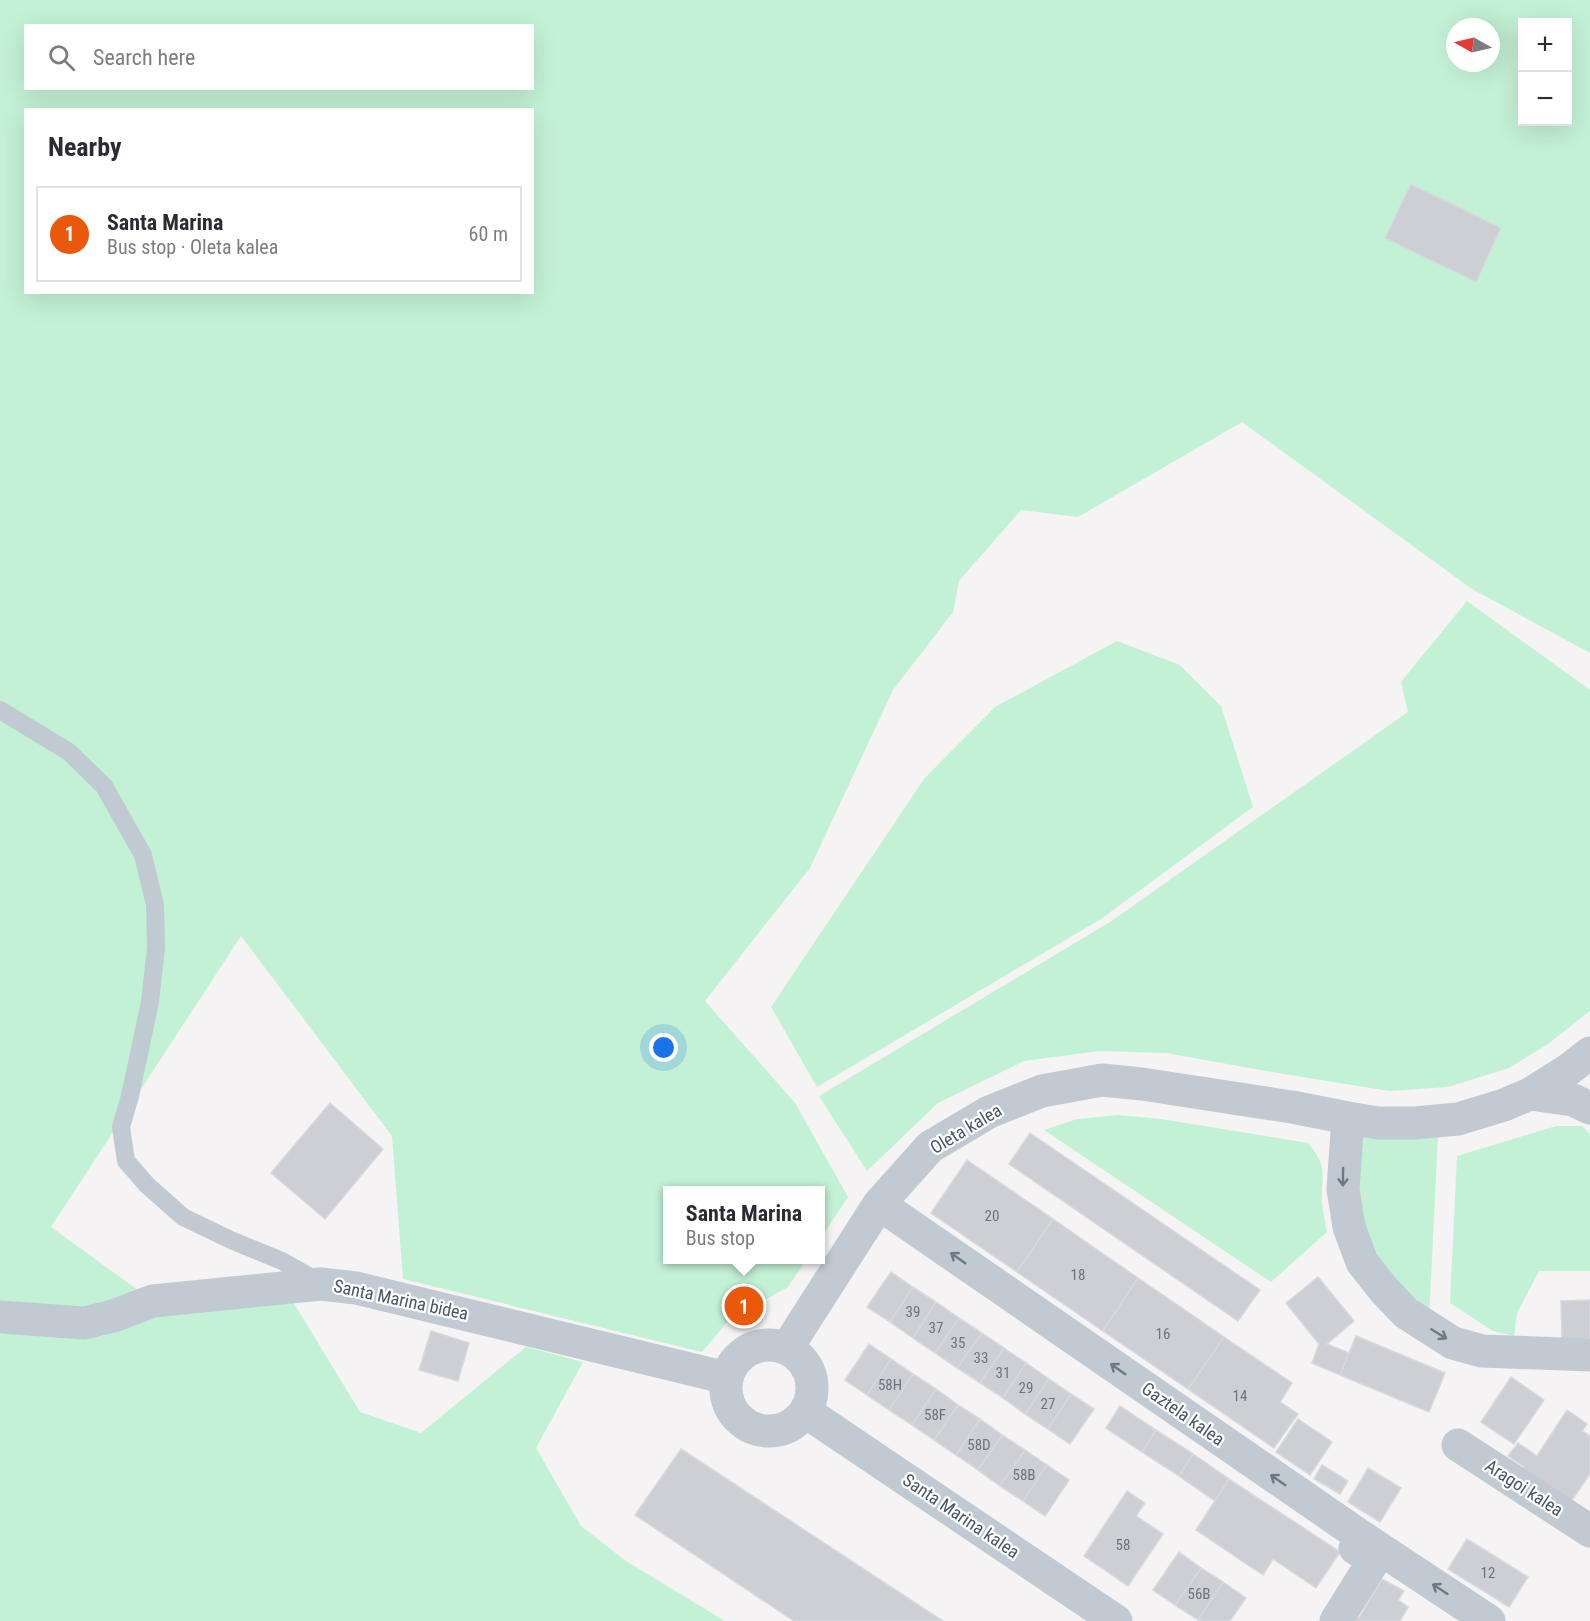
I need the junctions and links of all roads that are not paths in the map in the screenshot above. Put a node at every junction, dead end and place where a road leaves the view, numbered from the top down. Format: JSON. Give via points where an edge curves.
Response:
{"nodes":[{"id":1,"x":0,"y":710,"type":"edge"},
{"id":2,"x":1590,"y":1053,"type":"edge"},
{"id":3,"x":1530,"y":1094,"type":"junction"},
{"id":4,"x":1590,"y":1108,"type":"edge"},
{"id":5,"x":1348,"y":1118,"type":"junction"},
{"id":6,"x":879,"y":1204,"type":"junction"},
{"id":7,"x":321,"y":1284,"type":"junction"},
{"id":8,"x":0,"y":1317,"type":"edge"},
{"id":9,"x":787,"y":1348,"type":"junction"},
{"id":10,"x":1590,"y":1355,"type":"edge"},
{"id":11,"x":727,"y":1378,"type":"junction"},
{"id":12,"x":806,"y":1412,"type":"junction"},
{"id":13,"x":1458,"y":1444,"type":"dead end"},
{"id":14,"x":1590,"y":1531,"type":"edge"},
{"id":15,"x":1362,"y":1537,"type":"junction"},
{"id":16,"x":1116,"y":1621,"type":"edge"},
{"id":17,"x":1336,"y":1621,"type":"edge"},
{"id":18,"x":1489,"y":1621,"type":"edge"}],
"edges":[{"from":1,"to":7,"type":"lane","via":[[69,752],[104,786],[142,855],[155,905],[156,948],[150,1002],[121,1127],[126,1161],[183,1217],[282,1261]]},
{"from":2,"to":3,"type":"street","name":"Oleta kalea"},
{"from":3,"to":4,"type":"street","via":[[1573,1100]]},
{"from":3,"to":5,"type":"street","name":"Oleta kalea","via":[[1483,1113],[1448,1120],[1378,1123]]},
{"from":5,"to":6,"type":"street","name":"Oleta kalea","via":[[1102,1080],[1042,1092],[989,1112],[930,1147]]},
{"from":5,"to":10,"type":"street","one_way":true,"via":[[1343,1189],[1349,1227],[1362,1262],[1406,1313],[1453,1343],[1482,1351]]},
{"from":6,"to":9,"type":"street","name":"Oleta kalea"},
{"from":15,"to":6,"type":"street","name":"Gaztela kalea","one_way":true},
{"from":7,"to":8,"type":"street","name":"Santa Marina bidea","via":[[153,1301],[84,1323]]},
{"from":7,"to":11,"type":"street","name":"Santa Marina bidea","via":[[356,1288]]},
{"from":9,"to":11,"type":"street","via":[[757,1346],[743,1353]]},
{"from":9,"to":12,"type":"street","via":[[808,1369],[813,1383]]},
{"from":11,"to":12,"type":"street","via":[[728,1405],[745,1425],[758,1431],[785,1429]]},
{"from":12,"to":16,"type":"street","name":"Santa Marina kalea"},
{"from":13,"to":14,"type":"street","name":"Aragoi kalea"},
{"from":15,"to":17,"type":"street","via":[[1355,1548],[1374,1560]]},
{"from":18,"to":15,"type":"street","name":"Gaztela kalea","one_way":true}]}
